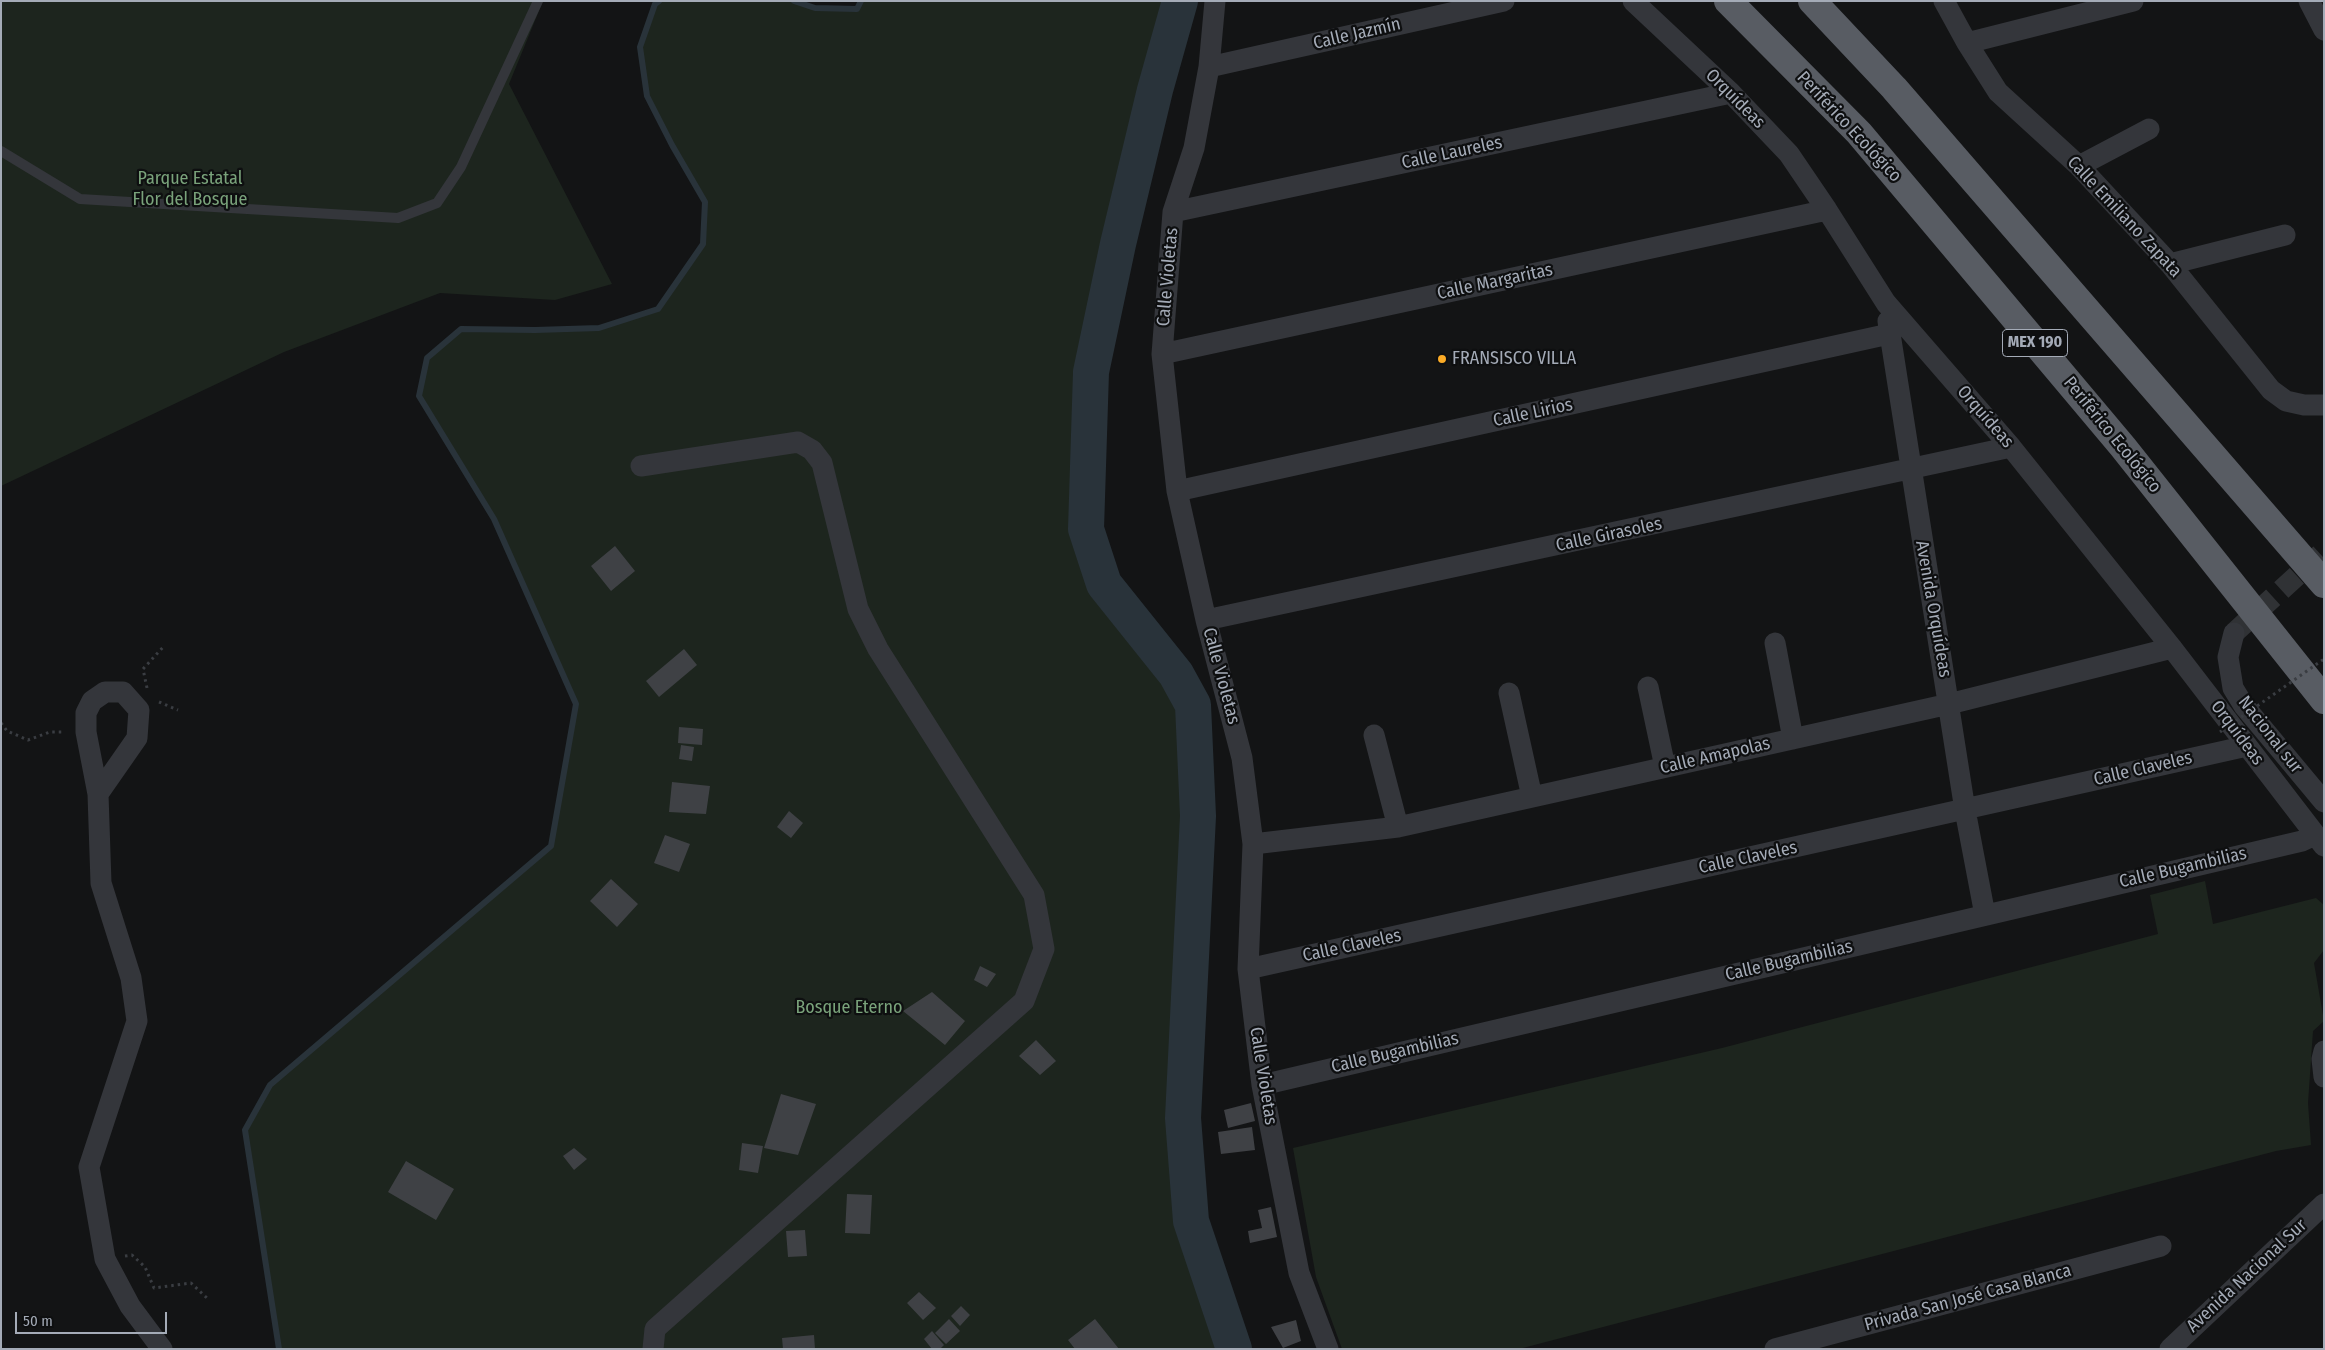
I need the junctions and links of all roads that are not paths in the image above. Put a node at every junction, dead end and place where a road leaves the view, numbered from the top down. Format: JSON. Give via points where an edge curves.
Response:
{"nodes":[{"id":1,"x":538,"y":1,"type":"edge"},
{"id":2,"x":1215,"y":1,"type":"edge"},
{"id":3,"x":1504,"y":1,"type":"edge"},
{"id":4,"x":1633,"y":1,"type":"edge"},
{"id":5,"x":1728,"y":1,"type":"edge"},
{"id":6,"x":1812,"y":1,"type":"edge"},
{"id":7,"x":2133,"y":1,"type":"edge"},
{"id":8,"x":2309,"y":1,"type":"edge"},
{"id":9,"x":1942,"y":4,"type":"edge"},
{"id":10,"x":2324,"y":30,"type":"edge"},
{"id":11,"x":1967,"y":43,"type":"junction"},
{"id":12,"x":1209,"y":67,"type":"junction"},
{"id":13,"x":1731,"y":93,"type":"junction"},
{"id":14,"x":2149,"y":129,"type":"dead end"},
{"id":15,"x":1,"y":151,"type":"edge"},
{"id":16,"x":2079,"y":166,"type":"junction"},
{"id":17,"x":1827,"y":210,"type":"junction"},
{"id":18,"x":1173,"y":212,"type":"junction"},
{"id":19,"x":2284,"y":234,"type":"dead end"},
{"id":20,"x":2170,"y":264,"type":"junction"},
{"id":21,"x":1886,"y":303,"type":"junction"},
{"id":22,"x":1889,"y":334,"type":"junction"},
{"id":23,"x":1162,"y":354,"type":"junction"},
{"id":24,"x":2324,"y":405,"type":"edge"},
{"id":25,"x":2011,"y":447,"type":"junction"},
{"id":26,"x":641,"y":466,"type":"dead end"},
{"id":27,"x":1910,"y":471,"type":"junction"},
{"id":28,"x":1177,"y":491,"type":"junction"},
{"id":29,"x":2324,"y":584,"type":"edge"},
{"id":30,"x":1206,"y":620,"type":"junction"},
{"id":31,"x":2234,"y":633,"type":"tunnel mouth"},
{"id":32,"x":1776,"y":643,"type":"dead end"},
{"id":33,"x":2172,"y":648,"type":"junction"},
{"id":34,"x":1648,"y":687,"type":"dead end"},
{"id":35,"x":1509,"y":693,"type":"dead end"},
{"id":36,"x":2324,"y":700,"type":"edge"},
{"id":37,"x":1949,"y":704,"type":"junction"},
{"id":38,"x":1374,"y":735,"type":"dead end"},
{"id":39,"x":1793,"y":739,"type":"junction"},
{"id":40,"x":2247,"y":746,"type":"junction"},
{"id":41,"x":1665,"y":767,"type":"junction"},
{"id":42,"x":98,"y":794,"type":"junction"},
{"id":43,"x":1532,"y":797,"type":"junction"},
{"id":44,"x":2324,"y":802,"type":"edge"},
{"id":45,"x":1965,"y":810,"type":"junction"},
{"id":46,"x":1398,"y":827,"type":"junction"},
{"id":47,"x":2320,"y":841,"type":"edge"},
{"id":48,"x":1253,"y":844,"type":"junction"},
{"id":49,"x":1985,"y":914,"type":"junction"},
{"id":50,"x":1248,"y":969,"type":"junction"},
{"id":51,"x":2324,"y":1051,"type":"edge"},
{"id":52,"x":2324,"y":1077,"type":"edge"},
{"id":53,"x":1262,"y":1084,"type":"junction"},
{"id":54,"x":2324,"y":1204,"type":"edge"},
{"id":55,"x":2161,"y":1246,"type":"dead end"},
{"id":56,"x":162,"y":1349,"type":"edge"},
{"id":57,"x":653,"y":1349,"type":"edge"},
{"id":58,"x":1328,"y":1349,"type":"edge"},
{"id":59,"x":1775,"y":1349,"type":"edge"},
{"id":60,"x":2170,"y":1349,"type":"edge"}],
"edges":[{"from":1,"to":15,"type":"lane","via":[[461,166],[437,203],[398,218],[80,199]]},
{"from":2,"to":12,"type":"street","name":"Calle Violetas"},
{"from":3,"to":12,"type":"street","name":"Calle Jazmín"},
{"from":4,"to":13,"type":"street","name":"Orquídeas"},
{"from":5,"to":36,"type":"highway","name":"Periférico Ecológico","number":"MEX 190","via":[[1858,133],[2123,447]]},
{"from":6,"to":29,"type":"highway","via":[[1894,88]]},
{"from":7,"to":11,"type":"street"},
{"from":8,"to":10,"type":"street"},
{"from":9,"to":11,"type":"street","name":"Calle Emiliano Zapata"},
{"from":11,"to":16,"type":"street","name":"Calle Emiliano Zapata","via":[[1998,92]]},
{"from":12,"to":18,"type":"street","name":"Calle Violetas","via":[[1194,148]]},
{"from":13,"to":17,"type":"street","name":"Orquídeas","via":[[1789,154]]},
{"from":13,"to":18,"type":"street","name":"Calle Laureles"},
{"from":14,"to":16,"type":"street"},
{"from":16,"to":20,"type":"street","name":"Calle Emiliano Zapata"},
{"from":17,"to":21,"type":"street","name":"Orquídeas"},
{"from":17,"to":23,"type":"street","name":"Calle Margaritas"},
{"from":18,"to":23,"type":"street","name":"Calle Violetas"},
{"from":19,"to":20,"type":"street"},
{"from":20,"to":24,"type":"street","name":"Calle Emiliano Zapata","via":[[2271,390],[2286,401]]},
{"from":21,"to":22,"type":"street","name":"Avenida Orquídeas"},
{"from":21,"to":25,"type":"street","name":"Orquídeas"},
{"from":22,"to":27,"type":"street","name":"Avenida Orquídeas"},
{"from":22,"to":28,"type":"street","name":"Calle Lirios"},
{"from":23,"to":28,"type":"street","name":"Calle Violetas"},
{"from":25,"to":27,"type":"street","name":"Calle Girasoles"},
{"from":25,"to":33,"type":"street","name":"Orquídeas"},
{"from":26,"to":57,"type":"street","via":[[798,442],[812,450],[822,463],[858,609],[878,649],[1034,895],[1044,948],[1024,1001],[655,1329]]},
{"from":27,"to":30,"type":"street","name":"Calle Girasoles"},
{"from":27,"to":37,"type":"street","name":"Avenida Orquídeas"},
{"from":28,"to":30,"type":"street","name":"Calle Violetas"},
{"from":30,"to":48,"type":"street","name":"Calle Violetas","via":[[1242,758]]},
{"from":31,"to":44,"type":"street","name":"Nacional sur","via":[[2228,657],[2233,688],[2244,706]]},
{"from":32,"to":39,"type":"street"},
{"from":33,"to":37,"type":"street","name":"Calle Amapolas"},
{"from":33,"to":40,"type":"street","name":"Orquídeas"},
{"from":34,"to":41,"type":"street"},
{"from":35,"to":43,"type":"street"},
{"from":37,"to":39,"type":"street","name":"Calle Amapolas"},
{"from":37,"to":45,"type":"street","name":"Avenida Orquídeas"},
{"from":38,"to":46,"type":"street"},
{"from":39,"to":41,"type":"street","name":"Calle Amapolas"},
{"from":40,"to":45,"type":"street","name":"Calle Claveles"},
{"from":40,"to":47,"type":"street","name":"Orquídeas"},
{"from":41,"to":43,"type":"street","name":"Calle Amapolas"},
{"from":42,"to":42,"type":"street","via":[[86,732],[86,713],[92,701],[105,692],[123,692],[139,710],[137,738]]},
{"from":42,"to":56,"type":"street","via":[[101,883],[131,978],[138,1022],[89,1167],[105,1260],[130,1306]]},
{"from":43,"to":46,"type":"street","name":"Calle Amapolas"},
{"from":45,"to":49,"type":"street","name":"Avenida Orquídeas"},
{"from":45,"to":50,"type":"street","name":"Calle Claveles"},
{"from":46,"to":48,"type":"street","name":"Calle Amapolas"},
{"from":47,"to":49,"type":"street","name":"Calle Bugambilias","via":[[2302,841]]},
{"from":48,"to":50,"type":"street","name":"Calle Violetas"},
{"from":49,"to":53,"type":"street","name":"Calle Bugambilias"},
{"from":50,"to":53,"type":"street","name":"Calle Violetas"},
{"from":51,"to":52,"type":"street"},
{"from":53,"to":58,"type":"street","name":"Calle Violetas","via":[[1299,1273]]},
{"from":54,"to":60,"type":"street","name":"Avenida Nacional Sur"},
{"from":55,"to":59,"type":"street","name":"Privada San José Casa Blanca"}]}
